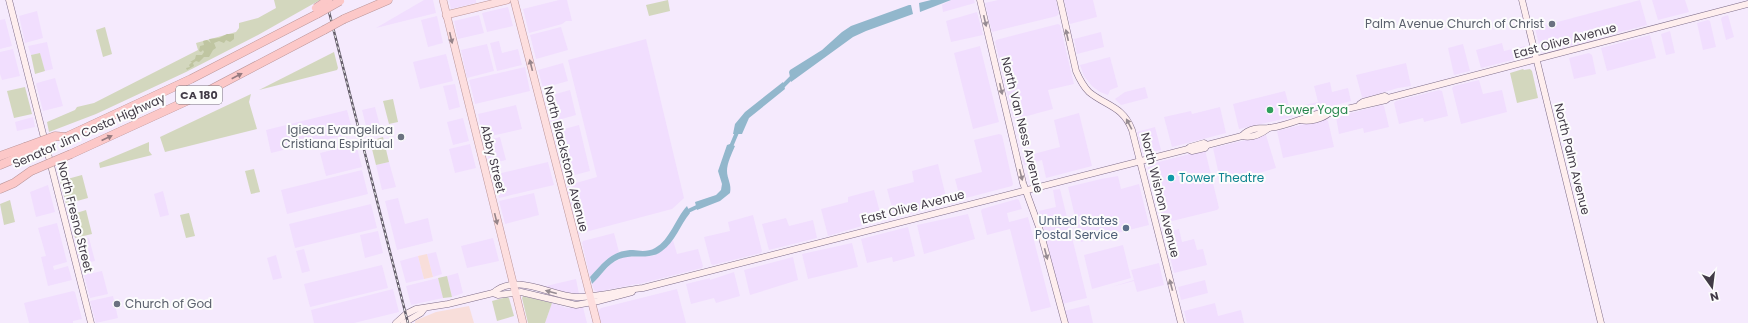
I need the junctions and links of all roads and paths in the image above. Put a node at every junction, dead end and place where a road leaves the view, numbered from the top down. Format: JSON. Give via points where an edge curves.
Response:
{"nodes":[{"id":1,"x":9,"y":0,"type":"edge"},
{"id":2,"x":328,"y":0,"type":"edge"},
{"id":3,"x":341,"y":0,"type":"edge"},
{"id":4,"x":379,"y":0,"type":"edge"},
{"id":5,"x":388,"y":0,"type":"edge"},
{"id":6,"x":443,"y":0,"type":"edge"},
{"id":7,"x":507,"y":0,"type":"edge"},
{"id":8,"x":514,"y":0,"type":"edge"},
{"id":9,"x":980,"y":0,"type":"edge"},
{"id":10,"x":1060,"y":0,"type":"edge"},
{"id":11,"x":1522,"y":0,"type":"edge"},
{"id":12,"x":1748,"y":4,"type":"edge"},
{"id":13,"x":317,"y":11,"type":"junction"},
{"id":14,"x":446,"y":15,"type":"junction"},
{"id":15,"x":344,"y":19,"type":"junction"},
{"id":16,"x":1536,"y":60,"type":"junction"},
{"id":17,"x":26,"y":150,"type":"junction"},
{"id":18,"x":0,"y":156,"type":"edge"},
{"id":19,"x":1141,"y":161,"type":"junction"},
{"id":20,"x":0,"y":165,"type":"edge"},
{"id":21,"x":31,"y":171,"type":"junction"},
{"id":22,"x":0,"y":184,"type":"edge"},
{"id":23,"x":0,"y":189,"type":"edge"},
{"id":24,"x":1025,"y":190,"type":"junction"},
{"id":25,"x":514,"y":289,"type":"junction"},
{"id":26,"x":590,"y":299,"type":"junction"},
{"id":27,"x":424,"y":309,"type":"junction"},
{"id":28,"x":91,"y":323,"type":"edge"},
{"id":29,"x":396,"y":323,"type":"edge"},
{"id":30,"x":404,"y":323,"type":"edge"},
{"id":31,"x":523,"y":323,"type":"edge"},
{"id":32,"x":596,"y":323,"type":"edge"},
{"id":33,"x":1065,"y":323,"type":"edge"},
{"id":34,"x":1181,"y":323,"type":"edge"},
{"id":35,"x":1601,"y":323,"type":"edge"}],
"edges":[{"from":1,"to":28,"type":"main road","name":"North Fresno Street"},
{"from":2,"to":13,"type":"highway","bridge":true},
{"from":3,"to":13,"type":"highway","name":"Senator Jim Costa Highway","number":"CA 180","bridge":true},
{"from":4,"to":15,"type":"highway","name":"Senator Jim Costa Highway","number":"CA 180"},
{"from":5,"to":15,"type":"highway"},
{"from":6,"to":14,"type":"main road","name":"Abby Street"},
{"from":7,"to":14,"type":"main road"},
{"from":26,"to":8,"type":"main road","name":"North Blackstone Avenue","one_way":true},
{"from":9,"to":24,"type":"main road","name":"North Van Ness Avenue","one_way":true},
{"from":19,"to":10,"type":"main road","name":"North Wishon Avenue","one_way":true,"via":[[1126,118],[1115,107],[1086,88],[1076,71]]},
{"from":11,"to":16,"type":"main road","name":"North Palm Avenue"},
{"from":12,"to":16,"type":"main road","name":"East Olive Avenue"},
{"from":13,"to":17,"type":"highway","name":"Senator Jim Costa Highway","number":"CA 180","bridge":true,"via":[[150,99],[66,136],[55,136]]},
{"from":14,"to":25,"type":"main road","name":"Abby Street","one_way":true},
{"from":21,"to":15,"type":"highway","name":"Senator Jim Costa Highway","number":"CA 180","one_way":true,"bridge":true,"via":[[202,94]]},
{"from":16,"to":19,"type":"main road","name":"East Olive Avenue","via":[[1329,113],[1326,117],[1306,122],[1300,120],[1269,128],[1260,127],[1246,131],[1242,136],[1207,145],[1204,143]]},
{"from":16,"to":35,"type":"main road","name":"North Palm Avenue"},
{"from":17,"to":18,"type":"highway"},
{"from":17,"to":20,"type":"highway","name":"Senator Jim Costa Highway"},
{"from":19,"to":24,"type":"main road","name":"East Olive Avenue"},
{"from":34,"to":19,"type":"main road","name":"North Wishon Avenue","one_way":true},
{"from":21,"to":22,"type":"highway","name":"Senator Jim Costa Highway","number":"CA 180"},
{"from":21,"to":23,"type":"highway"},
{"from":24,"to":26,"type":"main road","name":"East Olive Avenue","via":[[620,296]]},
{"from":24,"to":33,"type":"main road","name":"North Van Ness Avenue","one_way":true,"via":[[1039,227]]},
{"from":25,"to":26,"type":"main road","name":"East Olive Avenue","via":[[526,286]]},
{"from":25,"to":27,"type":"main road","name":"East Olive Avenue","via":[[497,290]]},
{"from":25,"to":31,"type":"main road","name":"Abby Street"},
{"from":26,"to":32,"type":"main road","name":"North Blackstone Avenue"},
{"from":27,"to":29,"type":"main road","name":"East Olive Avenue","via":[[409,312]]},
{"from":27,"to":30,"type":"main road","name":"East Olive Avenue"}]}
